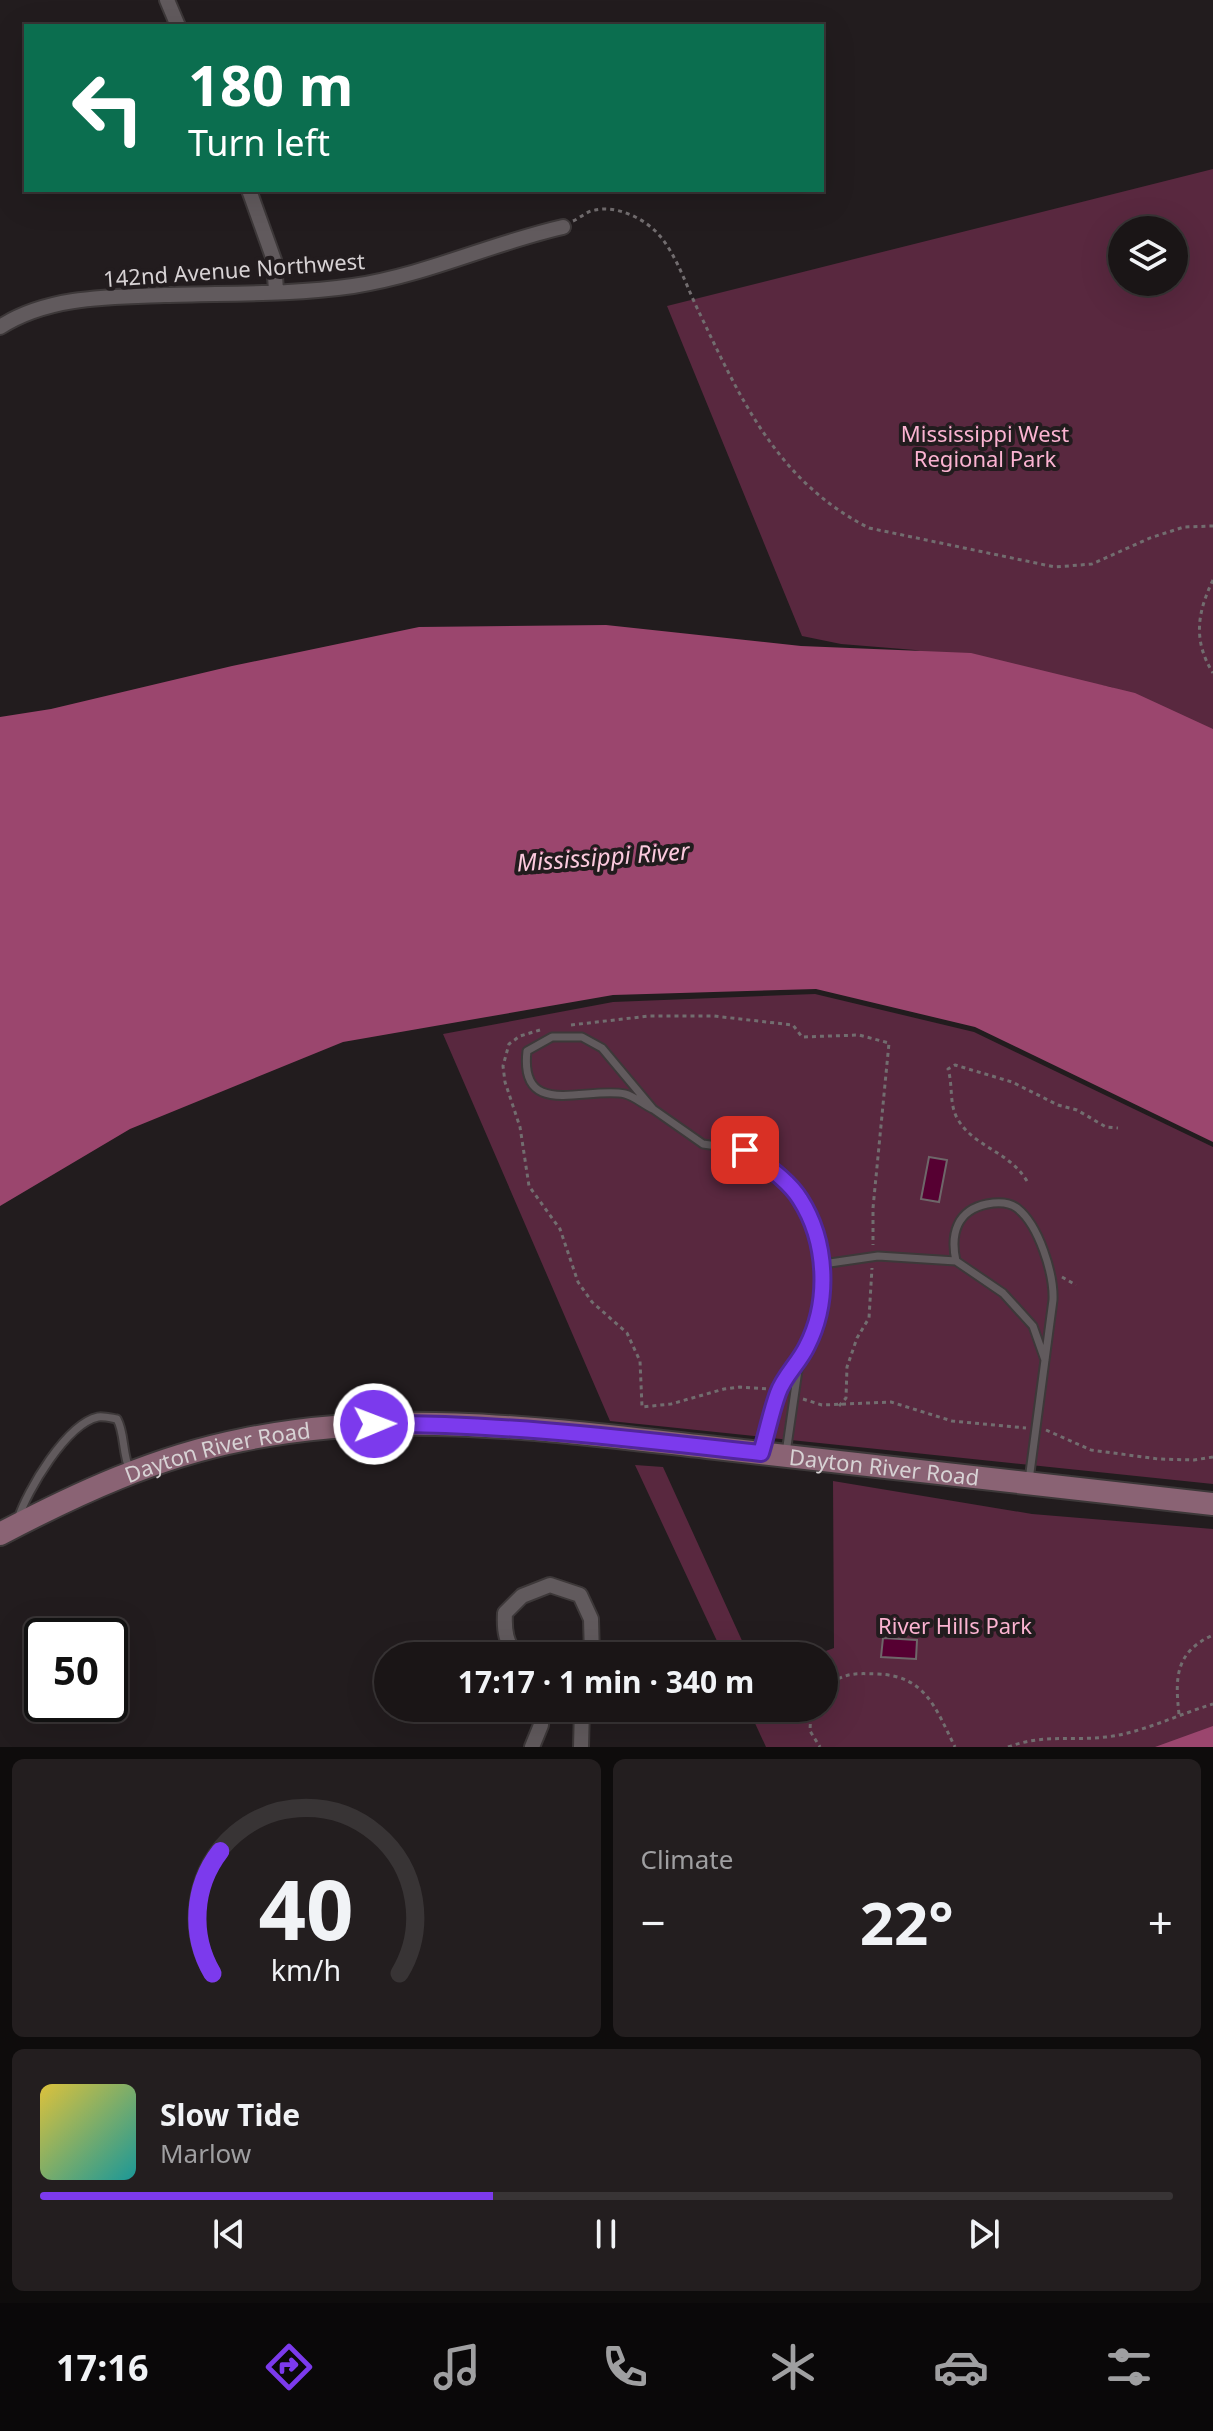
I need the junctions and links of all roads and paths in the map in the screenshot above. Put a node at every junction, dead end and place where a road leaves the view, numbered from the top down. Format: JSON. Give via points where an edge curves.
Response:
{"nodes":[{"id":1,"x":167,"y":0,"type":"edge"},
{"id":2,"x":177,"y":24,"type":"edge"},
{"id":3,"x":250,"y":192,"type":"edge"},
{"id":4,"x":563,"y":227,"type":"joint"},
{"id":5,"x":276,"y":291,"type":"junction"},
{"id":6,"x":0,"y":327,"type":"edge"},
{"id":7,"x":1213,"y":526,"type":"edge"},
{"id":8,"x":1213,"y":580,"type":"edge"},
{"id":9,"x":1213,"y":673,"type":"edge"},
{"id":10,"x":563,"y":1027,"type":"dead end"},
{"id":11,"x":548,"y":1029,"type":"dead end"},
{"id":12,"x":653,"y":1109,"type":"junction"},
{"id":13,"x":1118,"y":1128,"type":"dead end"},
{"id":14,"x":1027,"y":1181,"type":"dead end"},
{"id":15,"x":872,"y":1256,"type":"junction"},
{"id":16,"x":956,"y":1261,"type":"junction"},
{"id":17,"x":823,"y":1264,"type":"junction"},
{"id":18,"x":1052,"y":1276,"type":"junction"},
{"id":19,"x":1076,"y":1285,"type":"dead end"},
{"id":20,"x":807,"y":1347,"type":"junction"},
{"id":21,"x":1045,"y":1360,"type":"junction"},
{"id":22,"x":778,"y":1391,"type":"junction"},
{"id":23,"x":793,"y":1394,"type":"junction"},
{"id":24,"x":839,"y":1406,"type":"junction"},
{"id":25,"x":1036,"y":1428,"type":"junction"},
{"id":26,"x":761,"y":1453,"type":"junction"},
{"id":27,"x":786,"y":1455,"type":"junction"},
{"id":28,"x":1213,"y":1457,"type":"edge"},
{"id":29,"x":130,"y":1472,"type":"junction"},
{"id":30,"x":1029,"y":1482,"type":"junction"},
{"id":31,"x":1213,"y":1504,"type":"edge"},
{"id":32,"x":8,"y":1529,"type":"edge"},
{"id":33,"x":1213,"y":1635,"type":"edge"},
{"id":34,"x":508,"y":1642,"type":"edge"},
{"id":35,"x":592,"y":1642,"type":"edge"},
{"id":36,"x":838,"y":1678,"type":"edge"},
{"id":37,"x":1213,"y":1704,"type":"edge"},
{"id":38,"x":1179,"y":1714,"type":"junction"},
{"id":39,"x":541,"y":1722,"type":"edge"},
{"id":40,"x":582,"y":1722,"type":"edge"},
{"id":41,"x":810,"y":1722,"type":"edge"},
{"id":42,"x":532,"y":1747,"type":"edge"},
{"id":43,"x":581,"y":1747,"type":"edge"},
{"id":44,"x":820,"y":1747,"type":"edge"},
{"id":45,"x":955,"y":1747,"type":"edge"},
{"id":46,"x":1008,"y":1747,"type":"edge"}],
"edges":[{"from":1,"to":2,"type":"street"},
{"from":3,"to":5,"type":"street","via":[[274,260]]},
{"from":4,"to":5,"type":"street","name":"142nd Avenue Northwest","via":[[390,279]]},
{"from":4,"to":7,"type":"path","via":[[597,209],[633,215],[660,236],[736,390],[770,444],[824,500],[869,528],[1055,567],[1092,564],[1184,527]]},
{"from":5,"to":6,"type":"street","name":"142nd Avenue Northwest","via":[[56,304]]},
{"from":8,"to":9,"type":"path","via":[[1197,627]]},
{"from":10,"to":15,"type":"path","via":[[649,1016],[714,1016],[793,1025],[802,1037],[859,1035],[889,1043]]},
{"from":11,"to":22,"type":"path","via":[[509,1044],[503,1066],[529,1186],[560,1229],[578,1282],[627,1333],[640,1361],[642,1407],[740,1387]]},
{"from":12,"to":12,"type":"lane","via":[[602,1048],[582,1037],[552,1037],[527,1051],[525,1069],[546,1096],[627,1094]]},
{"from":12,"to":17,"type":"lane","via":[[703,1144],[745,1150],[773,1172],[799,1197]]},
{"from":13,"to":14,"type":"path","via":[[1012,1082],[955,1065],[948,1069],[958,1120],[983,1145],[1008,1158]]},
{"from":15,"to":16,"type":"lane"},
{"from":15,"to":17,"type":"lane"},
{"from":15,"to":24,"type":"path","via":[[869,1318],[847,1367],[846,1398]]},
{"from":16,"to":18,"type":"lane","via":[[953,1246],[960,1220],[979,1206],[1002,1202],[1026,1218]]},
{"from":16,"to":21,"type":"lane","via":[[1003,1293],[1033,1326]]},
{"from":17,"to":20,"type":"lane","via":[[823,1290]]},
{"from":18,"to":19,"type":"path"},
{"from":18,"to":21,"type":"lane"},
{"from":20,"to":22,"type":"lane"},
{"from":20,"to":23,"type":"lane"},
{"from":21,"to":25,"type":"lane"},
{"from":22,"to":26,"type":"lane"},
{"from":23,"to":24,"type":"path"},
{"from":23,"to":27,"type":"lane"},
{"from":24,"to":25,"type":"path","via":[[891,1402],[952,1421]]},
{"from":25,"to":28,"type":"path","via":[[1091,1450],[1158,1459]]},
{"from":25,"to":30,"type":"lane"},
{"from":26,"to":27,"type":"main road","name":"Dayton River Road"},
{"from":26,"to":29,"type":"main road","name":"Dayton River Road","via":[[506,1428],[374,1424],[243,1440]]},
{"from":27,"to":30,"type":"main road","name":"Dayton River Road"},
{"from":29,"to":32,"type":"main road","name":"Dayton River Road"},
{"from":29,"to":32,"type":"lane","via":[[117,1419],[98,1417],[84,1423],[59,1447]]},
{"from":30,"to":31,"type":"main road","name":"Dayton River Road"},
{"from":33,"to":38,"type":"path","via":[[1198,1643],[1177,1673]]},
{"from":34,"to":35,"type":"street","via":[[505,1613],[522,1596],[550,1585],[580,1595],[591,1619]]},
{"from":36,"to":45,"type":"path","via":[[847,1673],[887,1674],[912,1681],[930,1698]]},
{"from":37,"to":38,"type":"path"},
{"from":38,"to":46,"type":"path","via":[[1120,1735],[1053,1737]]},
{"from":39,"to":42,"type":"street"},
{"from":40,"to":43,"type":"street"},
{"from":41,"to":44,"type":"path"}]}
